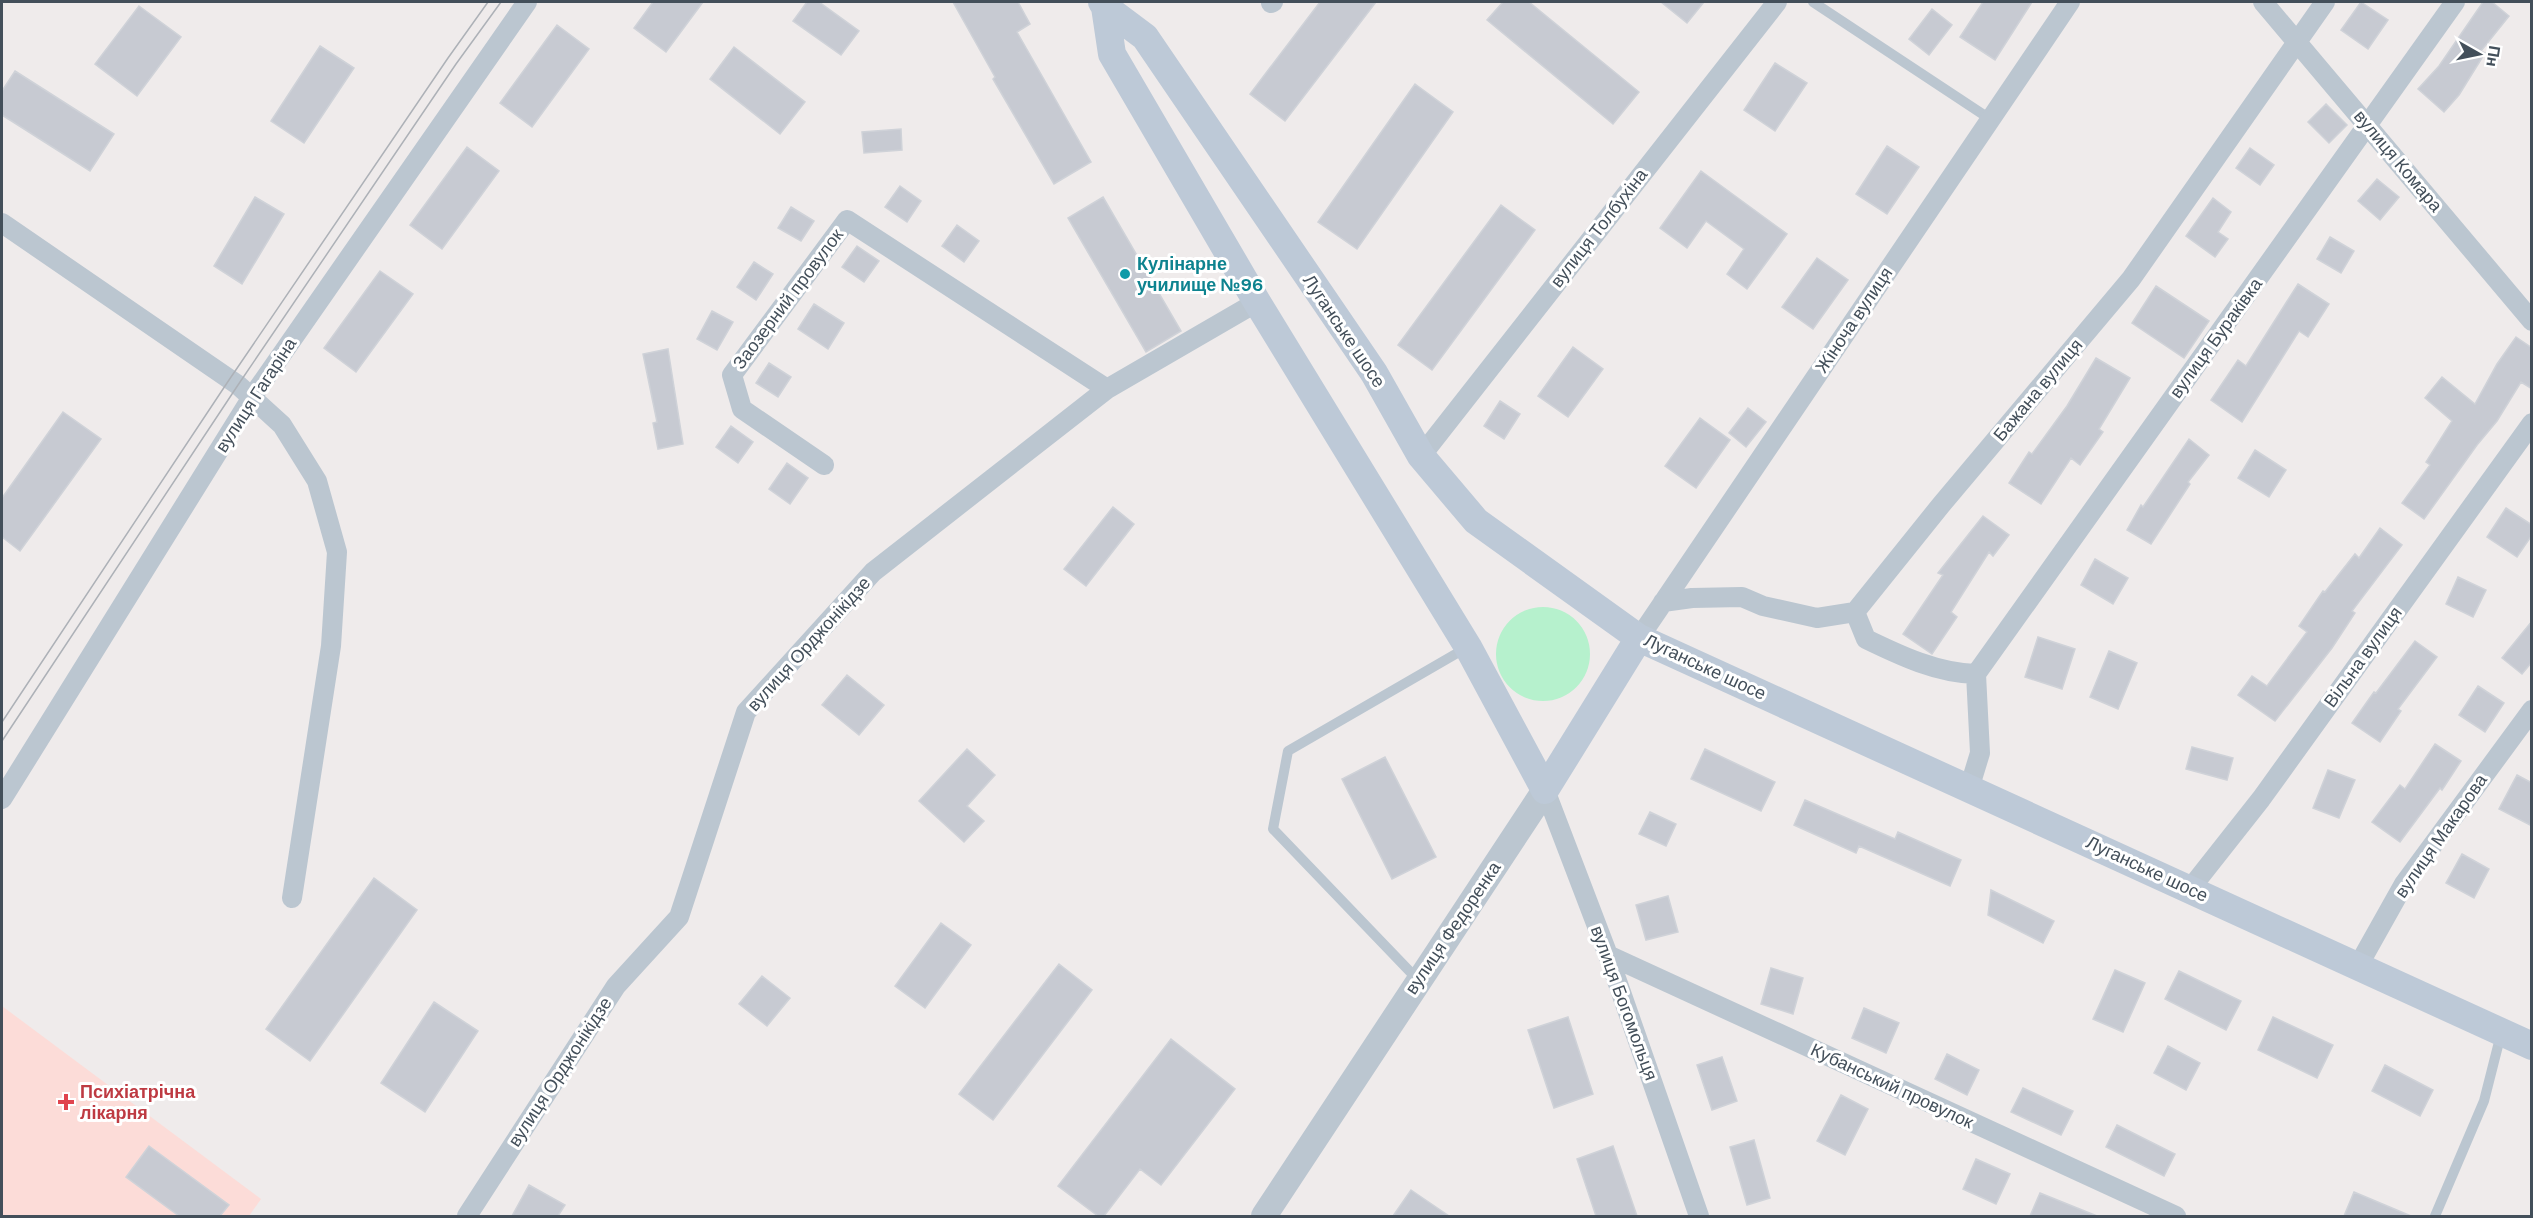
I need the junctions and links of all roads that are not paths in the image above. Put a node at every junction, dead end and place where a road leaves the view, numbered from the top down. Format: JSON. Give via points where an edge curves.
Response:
{"nodes":[{"id":1,"x":527,"y":2,"type":"edge"},
{"id":2,"x":1778,"y":2,"type":"edge"},
{"id":3,"x":1813,"y":2,"type":"edge"},
{"id":4,"x":2070,"y":2,"type":"edge"},
{"id":5,"x":2263,"y":2,"type":"edge"},
{"id":6,"x":2325,"y":2,"type":"edge"},
{"id":7,"x":2455,"y":2,"type":"edge"},
{"id":8,"x":1103,"y":4,"type":"edge"},
{"id":9,"x":2298,"y":42,"type":"junction"},
{"id":10,"x":1990,"y":118,"type":"junction"},
{"id":11,"x":2368,"y":126,"type":"junction"},
{"id":12,"x":2,"y":223,"type":"edge"},
{"id":13,"x":1257,"y":302,"type":"junction"},
{"id":14,"x":2532,"y":321,"type":"edge"},
{"id":15,"x":1107,"y":389,"type":"junction"},
{"id":16,"x":252,"y":397,"type":"junction"},
{"id":17,"x":2532,"y":423,"type":"edge"},
{"id":18,"x":1421,"y":456,"type":"junction"},
{"id":19,"x":824,"y":465,"type":"dead end"},
{"id":20,"x":1663,"y":603,"type":"junction"},
{"id":21,"x":1855,"y":612,"type":"junction"},
{"id":22,"x":1639,"y":638,"type":"junction"},
{"id":23,"x":1468,"y":647,"type":"junction"},
{"id":24,"x":1976,"y":674,"type":"junction"},
{"id":25,"x":2532,"y":710,"type":"edge"},
{"id":26,"x":1970,"y":789,"type":"junction"},
{"id":27,"x":1545,"y":790,"type":"junction"},
{"id":28,"x":2,"y":799,"type":"edge"},
{"id":29,"x":2190,"y":889,"type":"junction"},
{"id":30,"x":292,"y":898,"type":"dead end"},
{"id":31,"x":1608,"y":955,"type":"junction"},
{"id":32,"x":2358,"y":966,"type":"junction"},
{"id":33,"x":1418,"y":980,"type":"junction"},
{"id":34,"x":2501,"y":1032,"type":"junction"},
{"id":35,"x":2532,"y":1046,"type":"edge"},
{"id":36,"x":467,"y":1216,"type":"edge"},
{"id":37,"x":1264,"y":1216,"type":"edge"},
{"id":38,"x":1700,"y":1216,"type":"edge"},
{"id":39,"x":2176,"y":1216,"type":"edge"},
{"id":40,"x":2435,"y":1216,"type":"edge"}],
"edges":[{"from":1,"to":16,"type":"street","name":"вулиця Гагаріна"},
{"from":2,"to":18,"type":"street","name":"вулиця Толбухіна"},
{"from":3,"to":10,"type":"lane"},
{"from":4,"to":10,"type":"street","name":"Жіноча вулиця"},
{"from":5,"to":9,"type":"street","name":"вулиця Комара"},
{"from":6,"to":9,"type":"street","name":"Бажана вулиця"},
{"from":7,"to":11,"type":"street","name":"вулиця Бураківка"},
{"from":8,"to":13,"type":"main road","name":"Луганське шосе","via":[[1112,54]]},
{"from":8,"to":18,"type":"main road","name":"Луганське шосе","via":[[1144,37],[1374,373]]},
{"from":9,"to":11,"type":"street","name":"вулиця Комара"},
{"from":9,"to":21,"type":"street","name":"Бажана вулиця","via":[[2131,279]]},
{"from":10,"to":20,"type":"street","name":"Жіноча вулиця"},
{"from":11,"to":14,"type":"street","name":"вулиця Комара"},
{"from":11,"to":24,"type":"street","name":"вулиця Бураківка"},
{"from":12,"to":16,"type":"street"},
{"from":13,"to":15,"type":"street","name":"вулиця Орджонікідзе"},
{"from":13,"to":23,"type":"main road","name":"Луганське шосе"},
{"from":15,"to":19,"type":"street","name":"Заозерний провулок","via":[[847,220],[732,375],[742,409]]},
{"from":15,"to":36,"type":"street","name":"вулиця Орджонікідзе","via":[[873,572],[746,712],[679,917],[616,986]]},
{"from":16,"to":28,"type":"street","name":"вулиця Гагаріна"},
{"from":16,"to":30,"type":"street","via":[[282,425],[317,481],[337,552],[331,646]]},
{"from":17,"to":29,"type":"street","name":"Вільна вулиця","via":[[2268,789]]},
{"from":18,"to":22,"type":"main road","name":"Луганське шосе","via":[[1476,521]]},
{"from":20,"to":21,"type":"street","via":[[1742,597],[1763,606],[1818,618]]},
{"from":20,"to":22,"type":"street","name":"Жіноча вулиця"},
{"from":21,"to":24,"type":"street","via":[[1866,639],[1953,673]]},
{"from":22,"to":26,"type":"main road","name":"Луганське шосе"},
{"from":22,"to":27,"type":"main road","name":"вулиця Федоренка"},
{"from":23,"to":27,"type":"main road","name":"Луганське шосе"},
{"from":23,"to":33,"type":"lane","via":[[1288,751],[1273,829]]},
{"from":24,"to":26,"type":"street","via":[[1980,753]]},
{"from":25,"to":32,"type":"street","name":"вулиця Макарова","via":[[2404,884]]},
{"from":26,"to":29,"type":"main road","name":"Луганське шосе"},
{"from":27,"to":31,"type":"street","name":"вулиця Богомольця"},
{"from":27,"to":33,"type":"street","name":"вулиця Федоренка"},
{"from":29,"to":32,"type":"main road","name":"Луганське шосе"},
{"from":31,"to":38,"type":"street","name":"вулиця Богомольця"},
{"from":31,"to":39,"type":"street","name":"Кубанський провулок"},
{"from":32,"to":34,"type":"main road","name":"Луганське шосе"},
{"from":33,"to":37,"type":"street","name":"вулиця Федоренка"},
{"from":34,"to":35,"type":"main road","name":"Луганське шосе"},
{"from":34,"to":40,"type":"lane","via":[[2484,1101]]}]}
